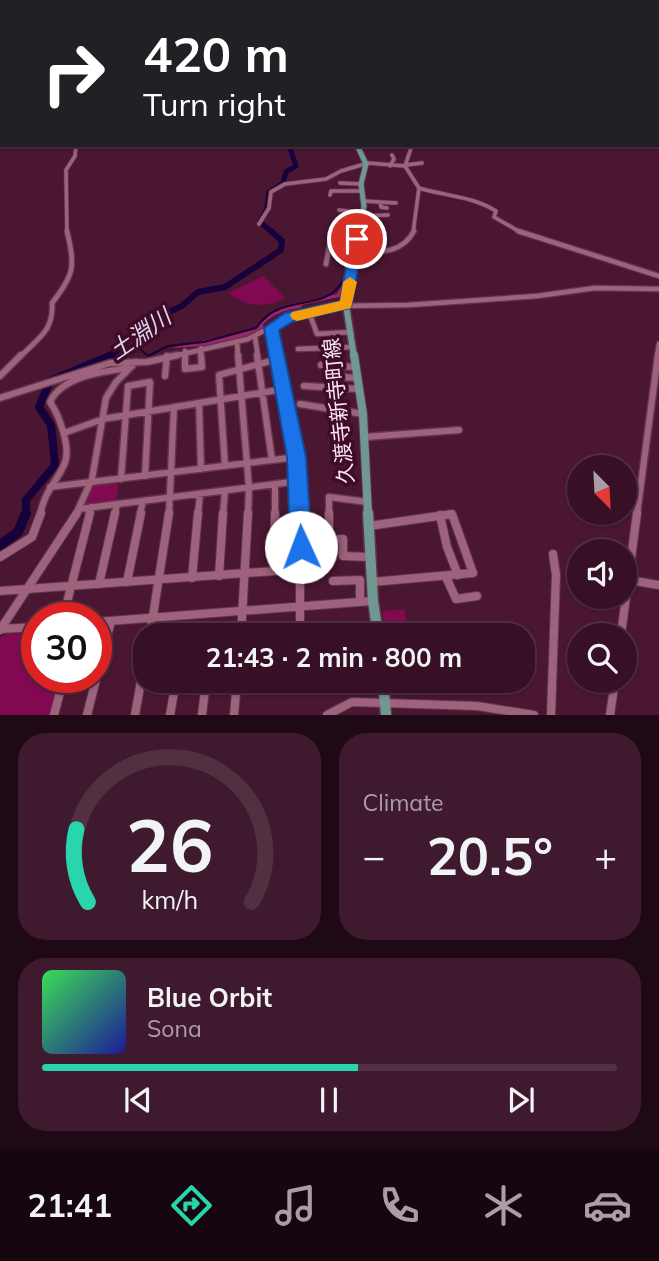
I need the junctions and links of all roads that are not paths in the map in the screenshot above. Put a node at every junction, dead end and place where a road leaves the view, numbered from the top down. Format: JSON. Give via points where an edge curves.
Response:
{"nodes":[{"id":1,"x":76,"y":147,"type":"edge"},
{"id":2,"x":358,"y":147,"type":"edge"},
{"id":3,"x":411,"y":147,"type":"edge"},
{"id":4,"x":392,"y":155,"type":"dead end"},
{"id":5,"x":422,"y":163,"type":"dead end"},
{"id":6,"x":366,"y":164,"type":"junction"},
{"id":7,"x":390,"y":166,"type":"junction"},
{"id":8,"x":406,"y":166,"type":"junction"},
{"id":9,"x":340,"y":183,"type":"dead end"},
{"id":10,"x":285,"y":184,"type":"joint"},
{"id":11,"x":361,"y":187,"type":"junction"},
{"id":12,"x":419,"y":188,"type":"junction"},
{"id":13,"x":330,"y":195,"type":"dead end"},
{"id":14,"x":364,"y":201,"type":"junction"},
{"id":15,"x":380,"y":202,"type":"junction"},
{"id":16,"x":396,"y":203,"type":"dead end"},
{"id":17,"x":387,"y":208,"type":"dead end"},
{"id":18,"x":339,"y":210,"type":"dead end"},
{"id":19,"x":362,"y":214,"type":"junction"},
{"id":20,"x":388,"y":215,"type":"dead end"},
{"id":21,"x":261,"y":224,"type":"dead end"},
{"id":22,"x":359,"y":228,"type":"junction"},
{"id":23,"x":356,"y":252,"type":"junction"},
{"id":24,"x":326,"y":264,"type":"dead end"},
{"id":25,"x":659,"y":276,"type":"edge"},
{"id":26,"x":659,"y":289,"type":"edge"},
{"id":27,"x":346,"y":305,"type":"junction"},
{"id":28,"x":309,"y":312,"type":"junction"},
{"id":29,"x":271,"y":328,"type":"junction"},
{"id":30,"x":351,"y":332,"type":"junction"},
{"id":31,"x":317,"y":334,"type":"junction"},
{"id":32,"x":255,"y":337,"type":"junction"},
{"id":33,"x":237,"y":341,"type":"junction"},
{"id":34,"x":659,"y":344,"type":"edge"},
{"id":35,"x":353,"y":347,"type":"junction"},
{"id":36,"x":201,"y":348,"type":"junction"},
{"id":37,"x":316,"y":348,"type":"junction"},
{"id":38,"x":298,"y":349,"type":"dead end"},
{"id":39,"x":185,"y":351,"type":"junction"},
{"id":40,"x":167,"y":356,"type":"junction"},
{"id":41,"x":278,"y":359,"type":"junction"},
{"id":42,"x":136,"y":362,"type":"junction"},
{"id":43,"x":259,"y":365,"type":"junction"},
{"id":44,"x":321,"y":365,"type":"dead end"},
{"id":45,"x":355,"y":367,"type":"junction"},
{"id":46,"x":130,"y":368,"type":"junction"},
{"id":47,"x":239,"y":370,"type":"junction"},
{"id":48,"x":0,"y":376,"type":"edge"},
{"id":49,"x":165,"y":376,"type":"dead end"},
{"id":50,"x":342,"y":377,"type":"dead end"},
{"id":51,"x":357,"y":378,"type":"junction"},
{"id":52,"x":304,"y":386,"type":"dead end"},
{"id":53,"x":284,"y":389,"type":"junction"},
{"id":54,"x":359,"y":389,"type":"junction"},
{"id":55,"x":262,"y":392,"type":"junction"},
{"id":56,"x":241,"y":396,"type":"junction"},
{"id":57,"x":0,"y":398,"type":"edge"},
{"id":58,"x":220,"y":399,"type":"junction"},
{"id":59,"x":199,"y":403,"type":"junction"},
{"id":60,"x":300,"y":404,"type":"dead end"},
{"id":61,"x":174,"y":407,"type":"junction"},
{"id":62,"x":148,"y":411,"type":"junction"},
{"id":63,"x":363,"y":414,"type":"junction"},
{"id":64,"x":126,"y":415,"type":"junction"},
{"id":65,"x":103,"y":419,"type":"junction"},
{"id":66,"x":459,"y":430,"type":"dead end"},
{"id":67,"x":64,"y":433,"type":"junction"},
{"id":68,"x":365,"y":437,"type":"junction"},
{"id":69,"x":297,"y":457,"type":"junction"},
{"id":70,"x":272,"y":460,"type":"junction"},
{"id":71,"x":248,"y":463,"type":"junction"},
{"id":72,"x":225,"y":466,"type":"junction"},
{"id":73,"x":201,"y":469,"type":"junction"},
{"id":74,"x":174,"y":472,"type":"junction"},
{"id":75,"x":145,"y":476,"type":"junction"},
{"id":76,"x":121,"y":478,"type":"junction"},
{"id":77,"x":299,"y":481,"type":"junction"},
{"id":78,"x":91,"y":482,"type":"junction"},
{"id":79,"x":275,"y":485,"type":"junction"},
{"id":80,"x":50,"y":487,"type":"junction"},
{"id":81,"x":249,"y":488,"type":"junction"},
{"id":82,"x":226,"y":491,"type":"junction"},
{"id":83,"x":200,"y":494,"type":"junction"},
{"id":84,"x":172,"y":497,"type":"junction"},
{"id":85,"x":143,"y":501,"type":"junction"},
{"id":86,"x":368,"y":502,"type":"junction"},
{"id":87,"x":117,"y":504,"type":"junction"},
{"id":88,"x":91,"y":507,"type":"junction"},
{"id":89,"x":79,"y":509,"type":"junction"},
{"id":90,"x":440,"y":515,"type":"junction"},
{"id":91,"x":369,"y":526,"type":"junction"},
{"id":92,"x":634,"y":539,"type":"edge"},
{"id":93,"x":553,"y":554,"type":"dead end"},
{"id":94,"x":0,"y":556,"type":"edge"},
{"id":95,"x":370,"y":557,"type":"junction"},
{"id":96,"x":302,"y":569,"type":"junction"},
{"id":97,"x":274,"y":571,"type":"junction"},
{"id":98,"x":246,"y":573,"type":"junction"},
{"id":99,"x":458,"y":575,"type":"junction"},
{"id":100,"x":219,"y":576,"type":"junction"},
{"id":101,"x":446,"y":577,"type":"junction"},
{"id":102,"x":192,"y":578,"type":"junction"},
{"id":103,"x":159,"y":580,"type":"junction"},
{"id":104,"x":333,"y":581,"type":"dead end"},
{"id":105,"x":637,"y":581,"type":"edge"},
{"id":106,"x":127,"y":582,"type":"junction"},
{"id":107,"x":372,"y":582,"type":"junction"},
{"id":108,"x":99,"y":584,"type":"junction"},
{"id":109,"x":659,"y":585,"type":"edge"},
{"id":110,"x":71,"y":586,"type":"junction"},
{"id":111,"x":23,"y":590,"type":"junction"},
{"id":112,"x":0,"y":591,"type":"edge"},
{"id":113,"x":477,"y":596,"type":"dead end"},
{"id":114,"x":373,"y":601,"type":"junction"},
{"id":115,"x":67,"y":602,"type":"edge"},
{"id":116,"x":360,"y":602,"type":"junction"},
{"id":117,"x":302,"y":607,"type":"junction"},
{"id":118,"x":244,"y":611,"type":"junction"},
{"id":119,"x":153,"y":618,"type":"junction"},
{"id":120,"x":112,"y":621,"type":"edge"},
{"id":121,"x":152,"y":623,"type":"edge"},
{"id":122,"x":242,"y":623,"type":"edge"},
{"id":123,"x":301,"y":623,"type":"edge"},
{"id":124,"x":376,"y":623,"type":"edge"},
{"id":125,"x":21,"y":628,"type":"edge"},
{"id":126,"x":0,"y":629,"type":"edge"},
{"id":127,"x":60,"y":693,"type":"edge"},
{"id":128,"x":92,"y":693,"type":"edge"},
{"id":129,"x":139,"y":693,"type":"edge"},
{"id":130,"x":174,"y":693,"type":"edge"},
{"id":131,"x":205,"y":693,"type":"edge"},
{"id":132,"x":236,"y":693,"type":"edge"},
{"id":133,"x":384,"y":693,"type":"edge"},
{"id":134,"x":613,"y":693,"type":"edge"},
{"id":135,"x":385,"y":702,"type":"junction"},
{"id":136,"x":54,"y":715,"type":"edge"},
{"id":137,"x":87,"y":715,"type":"edge"},
{"id":138,"x":135,"y":715,"type":"edge"},
{"id":139,"x":170,"y":715,"type":"edge"},
{"id":140,"x":202,"y":715,"type":"edge"},
{"id":141,"x":234,"y":715,"type":"edge"},
{"id":142,"x":327,"y":715,"type":"edge"},
{"id":143,"x":386,"y":715,"type":"edge"},
{"id":144,"x":534,"y":715,"type":"edge"},
{"id":145,"x":551,"y":715,"type":"edge"},
{"id":146,"x":610,"y":715,"type":"edge"}],
"edges":[{"from":1,"to":48,"type":"street","via":[[66,170],[66,227],[74,264],[52,303],[50,327]]},
{"from":2,"to":6,"type":"main road"},
{"from":3,"to":8,"type":"street"},
{"from":4,"to":7,"type":"street"},
{"from":5,"to":8,"type":"street"},
{"from":6,"to":7,"type":"street"},
{"from":6,"to":10,"type":"street","via":[[326,179]]},
{"from":6,"to":11,"type":"main road","name":"久渡寺新寺町線"},
{"from":7,"to":8,"type":"street"},
{"from":8,"to":12,"type":"street"},
{"from":9,"to":11,"type":"street"},
{"from":10,"to":21,"type":"street","via":[[271,192]]},
{"from":11,"to":13,"type":"street","via":[[331,191]]},
{"from":11,"to":14,"type":"main road","name":"久渡寺新寺町線"},
{"from":12,"to":23,"type":"street","via":[[414,232],[408,244],[385,252]]},
{"from":12,"to":25,"type":"street","via":[[470,198],[496,211],[499,223],[529,236]]},
{"from":14,"to":15,"type":"street"},
{"from":14,"to":19,"type":"main road","name":"久渡寺新寺町線"},
{"from":15,"to":16,"type":"street"},
{"from":15,"to":17,"type":"street"},
{"from":18,"to":19,"type":"street"},
{"from":19,"to":20,"type":"street"},
{"from":19,"to":22,"type":"main road","name":"久渡寺新寺町線"},
{"from":22,"to":23,"type":"main road","name":"久渡寺新寺町線"},
{"from":22,"to":24,"type":"street","via":[[349,227],[331,238]]},
{"from":23,"to":27,"type":"main road","name":"久渡寺新寺町線"},
{"from":26,"to":27,"type":"street","via":[[596,288],[393,306]]},
{"from":27,"to":28,"type":"street"},
{"from":27,"to":30,"type":"main road","name":"久渡寺新寺町線"},
{"from":28,"to":29,"type":"street"},
{"from":28,"to":31,"type":"street"},
{"from":29,"to":32,"type":"street"},
{"from":29,"to":41,"type":"street"},
{"from":30,"to":31,"type":"street"},
{"from":30,"to":35,"type":"main road","name":"久渡寺新寺町線"},
{"from":31,"to":37,"type":"street"},
{"from":32,"to":33,"type":"street"},
{"from":32,"to":43,"type":"street"},
{"from":33,"to":36,"type":"street"},
{"from":33,"to":47,"type":"street"},
{"from":34,"to":92,"type":"street"},
{"from":35,"to":37,"type":"street"},
{"from":35,"to":45,"type":"main road","name":"久渡寺新寺町線"},
{"from":36,"to":39,"type":"street"},
{"from":36,"to":39,"type":"street","via":[[202,366],[185,369]]},
{"from":37,"to":38,"type":"street"},
{"from":39,"to":40,"type":"street"},
{"from":40,"to":42,"type":"street"},
{"from":40,"to":49,"type":"street"},
{"from":41,"to":43,"type":"street"},
{"from":41,"to":53,"type":"street"},
{"from":42,"to":46,"type":"street"},
{"from":42,"to":57,"type":"street","via":[[110,363]]},
{"from":43,"to":47,"type":"street"},
{"from":43,"to":55,"type":"street"},
{"from":44,"to":45,"type":"street"},
{"from":45,"to":51,"type":"main road","name":"久渡寺新寺町線"},
{"from":46,"to":65,"type":"street","via":[[109,391]]},
{"from":46,"to":67,"type":"street","via":[[107,371],[55,390],[50,402]]},
{"from":47,"to":56,"type":"street"},
{"from":47,"to":58,"type":"street","via":[[219,375]]},
{"from":50,"to":51,"type":"street"},
{"from":51,"to":54,"type":"main road","name":"久渡寺新寺町線"},
{"from":52,"to":54,"type":"street"},
{"from":53,"to":55,"type":"street"},
{"from":53,"to":69,"type":"street"},
{"from":54,"to":63,"type":"main road","name":"久渡寺新寺町線"},
{"from":55,"to":56,"type":"street"},
{"from":55,"to":70,"type":"street"},
{"from":56,"to":58,"type":"street"},
{"from":56,"to":71,"type":"street"},
{"from":58,"to":59,"type":"street"},
{"from":58,"to":72,"type":"street"},
{"from":59,"to":61,"type":"street"},
{"from":59,"to":73,"type":"street"},
{"from":60,"to":63,"type":"street"},
{"from":61,"to":62,"type":"street"},
{"from":61,"to":74,"type":"street"},
{"from":62,"to":64,"type":"street"},
{"from":62,"to":64,"type":"street","via":[[150,382],[128,386]]},
{"from":62,"to":75,"type":"street"},
{"from":63,"to":68,"type":"main road","name":"久渡寺新寺町線"},
{"from":64,"to":65,"type":"street"},
{"from":64,"to":76,"type":"street"},
{"from":65,"to":67,"type":"street"},
{"from":65,"to":78,"type":"street"},
{"from":66,"to":68,"type":"street"},
{"from":67,"to":80,"type":"street","via":[[66,462]]},
{"from":68,"to":86,"type":"main road","name":"久渡寺新寺町線"},
{"from":69,"to":70,"type":"street"},
{"from":69,"to":77,"type":"street"},
{"from":70,"to":71,"type":"street"},
{"from":71,"to":72,"type":"street"},
{"from":71,"to":81,"type":"street"},
{"from":72,"to":73,"type":"street"},
{"from":73,"to":74,"type":"street"},
{"from":74,"to":75,"type":"street"},
{"from":74,"to":84,"type":"street"},
{"from":75,"to":76,"type":"street"},
{"from":76,"to":78,"type":"street"},
{"from":77,"to":79,"type":"street"},
{"from":77,"to":96,"type":"street"},
{"from":78,"to":80,"type":"street"},
{"from":78,"to":89,"type":"street"},
{"from":79,"to":81,"type":"street"},
{"from":79,"to":97,"type":"street"},
{"from":80,"to":94,"type":"street","via":[[32,537]]},
{"from":81,"to":82,"type":"street"},
{"from":81,"to":98,"type":"street"},
{"from":82,"to":83,"type":"street"},
{"from":82,"to":100,"type":"street"},
{"from":83,"to":84,"type":"street"},
{"from":83,"to":102,"type":"street"},
{"from":84,"to":85,"type":"street"},
{"from":84,"to":103,"type":"street"},
{"from":85,"to":87,"type":"street"},
{"from":85,"to":106,"type":"street"},
{"from":86,"to":91,"type":"main road","name":"久渡寺新寺町線"},
{"from":86,"to":95,"type":"street","via":[[329,497],[329,540],[343,540],[343,556]]},
{"from":87,"to":88,"type":"street"},
{"from":87,"to":108,"type":"street"},
{"from":88,"to":89,"type":"street"},
{"from":88,"to":110,"type":"street"},
{"from":89,"to":111,"type":"street"},
{"from":90,"to":91,"type":"street"},
{"from":90,"to":99,"type":"street"},
{"from":90,"to":99,"type":"street","via":[[452,514],[473,573]]},
{"from":91,"to":95,"type":"main road","name":"久渡寺新寺町線"},
{"from":93,"to":145,"type":"street"},
{"from":95,"to":107,"type":"main road","name":"久渡寺新寺町線"},
{"from":96,"to":97,"type":"street"},
{"from":96,"to":117,"type":"street"},
{"from":97,"to":98,"type":"street"},
{"from":98,"to":100,"type":"street"},
{"from":98,"to":118,"type":"street"},
{"from":99,"to":101,"type":"street"},
{"from":100,"to":102,"type":"street"},
{"from":101,"to":107,"type":"street"},
{"from":101,"to":113,"type":"street","via":[[456,599]]},
{"from":102,"to":103,"type":"street"},
{"from":103,"to":106,"type":"street"},
{"from":103,"to":119,"type":"street"},
{"from":104,"to":116,"type":"street","via":[[360,580]]},
{"from":105,"to":109,"type":"street"},
{"from":106,"to":108,"type":"street"},
{"from":107,"to":114,"type":"main road","name":"久渡寺新寺町線"},
{"from":108,"to":110,"type":"street"},
{"from":110,"to":111,"type":"street"},
{"from":110,"to":115,"type":"street"},
{"from":111,"to":112,"type":"street"},
{"from":111,"to":126,"type":"street"},
{"from":114,"to":116,"type":"street"},
{"from":114,"to":124,"type":"main road","name":"久渡寺新寺町線"},
{"from":116,"to":117,"type":"street"},
{"from":117,"to":118,"type":"street"},
{"from":117,"to":123,"type":"street"},
{"from":118,"to":119,"type":"street"},
{"from":118,"to":122,"type":"street"},
{"from":119,"to":120,"type":"street"},
{"from":119,"to":121,"type":"street"},
{"from":125,"to":126,"type":"street"},
{"from":127,"to":136,"type":"street"},
{"from":128,"to":137,"type":"street"},
{"from":129,"to":138,"type":"street"},
{"from":130,"to":139,"type":"street"},
{"from":131,"to":140,"type":"street"},
{"from":132,"to":141,"type":"street"},
{"from":133,"to":135,"type":"main road"},
{"from":134,"to":146,"type":"street"},
{"from":135,"to":142,"type":"street","via":[[352,702]]},
{"from":135,"to":143,"type":"main road"},
{"from":135,"to":144,"type":"street","via":[[477,706]]}]}
